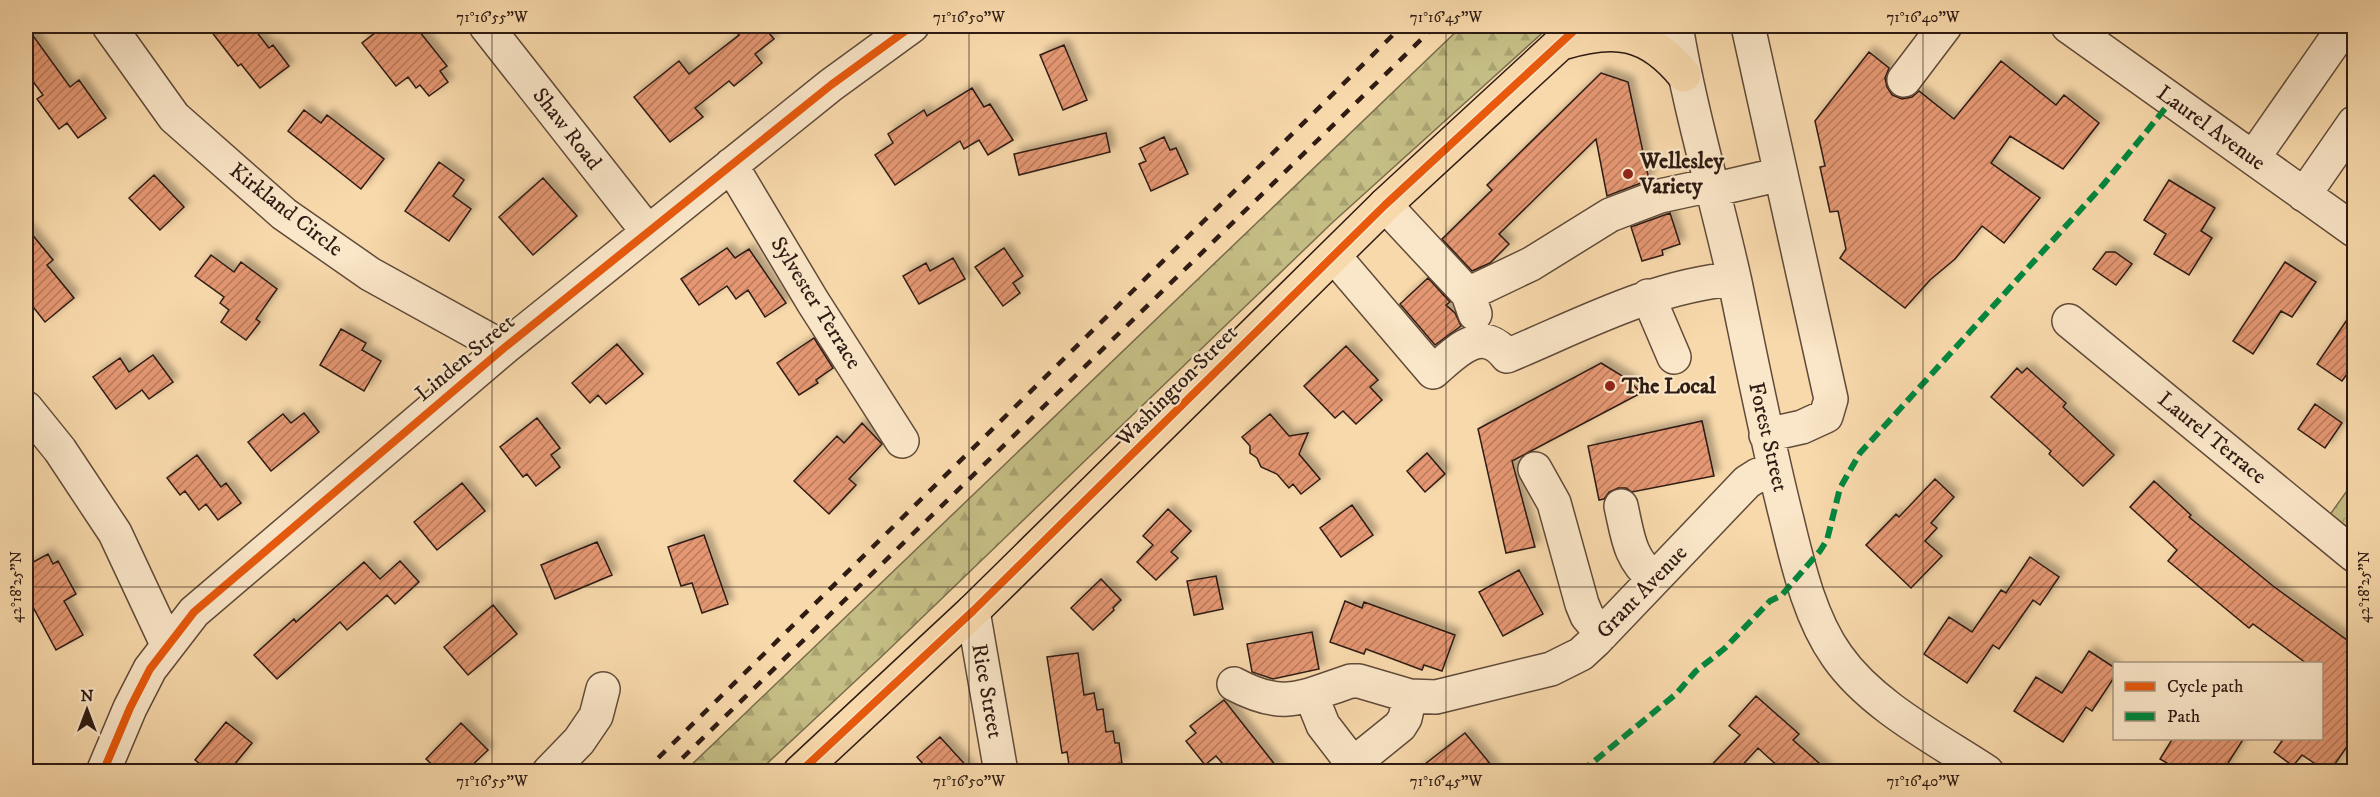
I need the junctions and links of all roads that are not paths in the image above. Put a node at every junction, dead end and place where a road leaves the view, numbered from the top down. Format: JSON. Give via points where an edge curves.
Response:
{"nodes":[{"id":1,"x":109,"y":26,"type":"edge"},
{"id":2,"x":486,"y":26,"type":"edge"},
{"id":3,"x":912,"y":26,"type":"edge"},
{"id":4,"x":1676,"y":26,"type":"edge"},
{"id":5,"x":1748,"y":26,"type":"edge"},
{"id":6,"x":1945,"y":26,"type":"edge"},
{"id":7,"x":2068,"y":26,"type":"edge"},
{"id":8,"x":2345,"y":26,"type":"edge"},
{"id":9,"x":1570,"y":34,"type":"edge"},
{"id":10,"x":1684,"y":75,"type":"junction"},
{"id":11,"x":1904,"y":80,"type":"dead end"},
{"id":12,"x":2355,"y":123,"type":"edge"},
{"id":13,"x":2253,"y":158,"type":"junction"},
{"id":14,"x":731,"y":165,"type":"junction"},
{"id":15,"x":1781,"y":174,"type":"junction"},
{"id":16,"x":1711,"y":187,"type":"junction"},
{"id":17,"x":2304,"y":195,"type":"junction"},
{"id":18,"x":1385,"y":205,"type":"junction"},
{"id":19,"x":2355,"y":230,"type":"edge"},
{"id":20,"x":648,"y":232,"type":"junction"},
{"id":21,"x":1334,"y":256,"type":"junction"},
{"id":22,"x":1734,"y":279,"type":"junction"},
{"id":23,"x":1468,"y":294,"type":"junction"},
{"id":24,"x":1648,"y":296,"type":"junction"},
{"id":25,"x":2069,"y":321,"type":"dead end"},
{"id":26,"x":504,"y":348,"type":"junction"},
{"id":27,"x":1493,"y":349,"type":"junction"},
{"id":28,"x":1674,"y":357,"type":"dead end"},
{"id":29,"x":26,"y":408,"type":"edge"},
{"id":30,"x":1766,"y":435,"type":"junction"},
{"id":31,"x":902,"y":441,"type":"dead end"},
{"id":32,"x":1535,"y":469,"type":"dead end"},
{"id":33,"x":1774,"y":469,"type":"junction"},
{"id":34,"x":1621,"y":506,"type":"dead end"},
{"id":35,"x":2355,"y":555,"type":"edge"},
{"id":36,"x":1654,"y":579,"type":"junction"},
{"id":37,"x":973,"y":611,"type":"junction"},
{"id":38,"x":1602,"y":634,"type":"junction"},
{"id":39,"x":167,"y":644,"type":"junction"},
{"id":40,"x":1234,"y":684,"type":"dead end"},
{"id":41,"x":603,"y":689,"type":"dead end"},
{"id":42,"x":1311,"y":695,"type":"junction"},
{"id":43,"x":1410,"y":696,"type":"junction"},
{"id":44,"x":103,"y":771,"type":"edge"},
{"id":45,"x":549,"y":771,"type":"edge"},
{"id":46,"x":800,"y":771,"type":"edge"},
{"id":47,"x":1000,"y":771,"type":"edge"},
{"id":48,"x":1987,"y":771,"type":"edge"}],
"edges":[{"from":1,"to":26,"type":"street","name":"Kirkland Circle","via":[[174,117],[284,214],[370,274]]},
{"from":2,"to":20,"type":"street","name":"Shaw Road"},
{"from":3,"to":14,"type":"street","name":"Linden Street"},
{"from":4,"to":10,"type":"street","name":"Forest Street"},
{"from":5,"to":15,"type":"street"},
{"from":6,"to":11,"type":"street"},
{"from":7,"to":13,"type":"street","name":"Laurel Avenue"},
{"from":8,"to":13,"type":"street"},
{"from":9,"to":10,"type":"main road","via":[[1610,33],[1644,40],[1663,52]]},
{"from":9,"to":18,"type":"main road","name":"Washington Street"},
{"from":10,"to":16,"type":"street","name":"Forest Street"},
{"from":12,"to":17,"type":"street"},
{"from":13,"to":17,"type":"street","name":"Laurel Avenue"},
{"from":14,"to":20,"type":"street","name":"Linden Street"},
{"from":14,"to":31,"type":"street","name":"Sylvester Terrace"},
{"from":15,"to":16,"type":"street"},
{"from":15,"to":30,"type":"street","via":[[1831,399],[1826,416],[1814,423]]},
{"from":16,"to":22,"type":"street","name":"Forest Street"},
{"from":16,"to":23,"type":"street","via":[[1660,196],[1610,215],[1531,264]]},
{"from":17,"to":19,"type":"street","name":"Laurel Avenue"},
{"from":18,"to":21,"type":"main road","name":"Washington Street"},
{"from":18,"to":23,"type":"street"},
{"from":20,"to":26,"type":"street","name":"Linden Street"},
{"from":21,"to":27,"type":"street","via":[[1433,372],[1462,347]]},
{"from":21,"to":37,"type":"main road","name":"Washington Street"},
{"from":22,"to":24,"type":"street"},
{"from":22,"to":30,"type":"street","name":"Forest Street"},
{"from":23,"to":27,"type":"street"},
{"from":24,"to":27,"type":"street"},
{"from":24,"to":28,"type":"street"},
{"from":25,"to":35,"type":"street","name":"Laurel Terrace"},
{"from":26,"to":39,"type":"street","name":"Linden Street","via":[[194,612]]},
{"from":29,"to":39,"type":"street","via":[[60,450],[115,533]]},
{"from":30,"to":33,"type":"street","name":"Forest Street"},
{"from":32,"to":38,"type":"street","via":[[1554,503],[1582,604]]},
{"from":33,"to":36,"type":"street","name":"Grant Avenue","via":[[1748,482]]},
{"from":33,"to":48,"type":"street","name":"Forest Street","via":[[1809,597],[1837,655],[1874,695]]},
{"from":34,"to":36,"type":"street","via":[[1633,556]]},
{"from":36,"to":38,"type":"street","name":"Grant Avenue"},
{"from":37,"to":46,"type":"main road","name":"Washington Street"},
{"from":37,"to":47,"type":"street","name":"Rice Street"},
{"from":38,"to":43,"type":"street","name":"Grant Avenue","via":[[1566,663],[1436,697]]},
{"from":39,"to":44,"type":"street","name":"Linden Street","via":[[130,708]]},
{"from":40,"to":42,"type":"street","name":"Grant Avenue","via":[[1272,699],[1292,700]]},
{"from":41,"to":45,"type":"street","via":[[596,717]]},
{"from":42,"to":43,"type":"street","name":"Grant Avenue","via":[[1359,681]]},
{"from":42,"to":43,"type":"street","via":[[1323,725],[1353,764],[1400,726]]}]}
